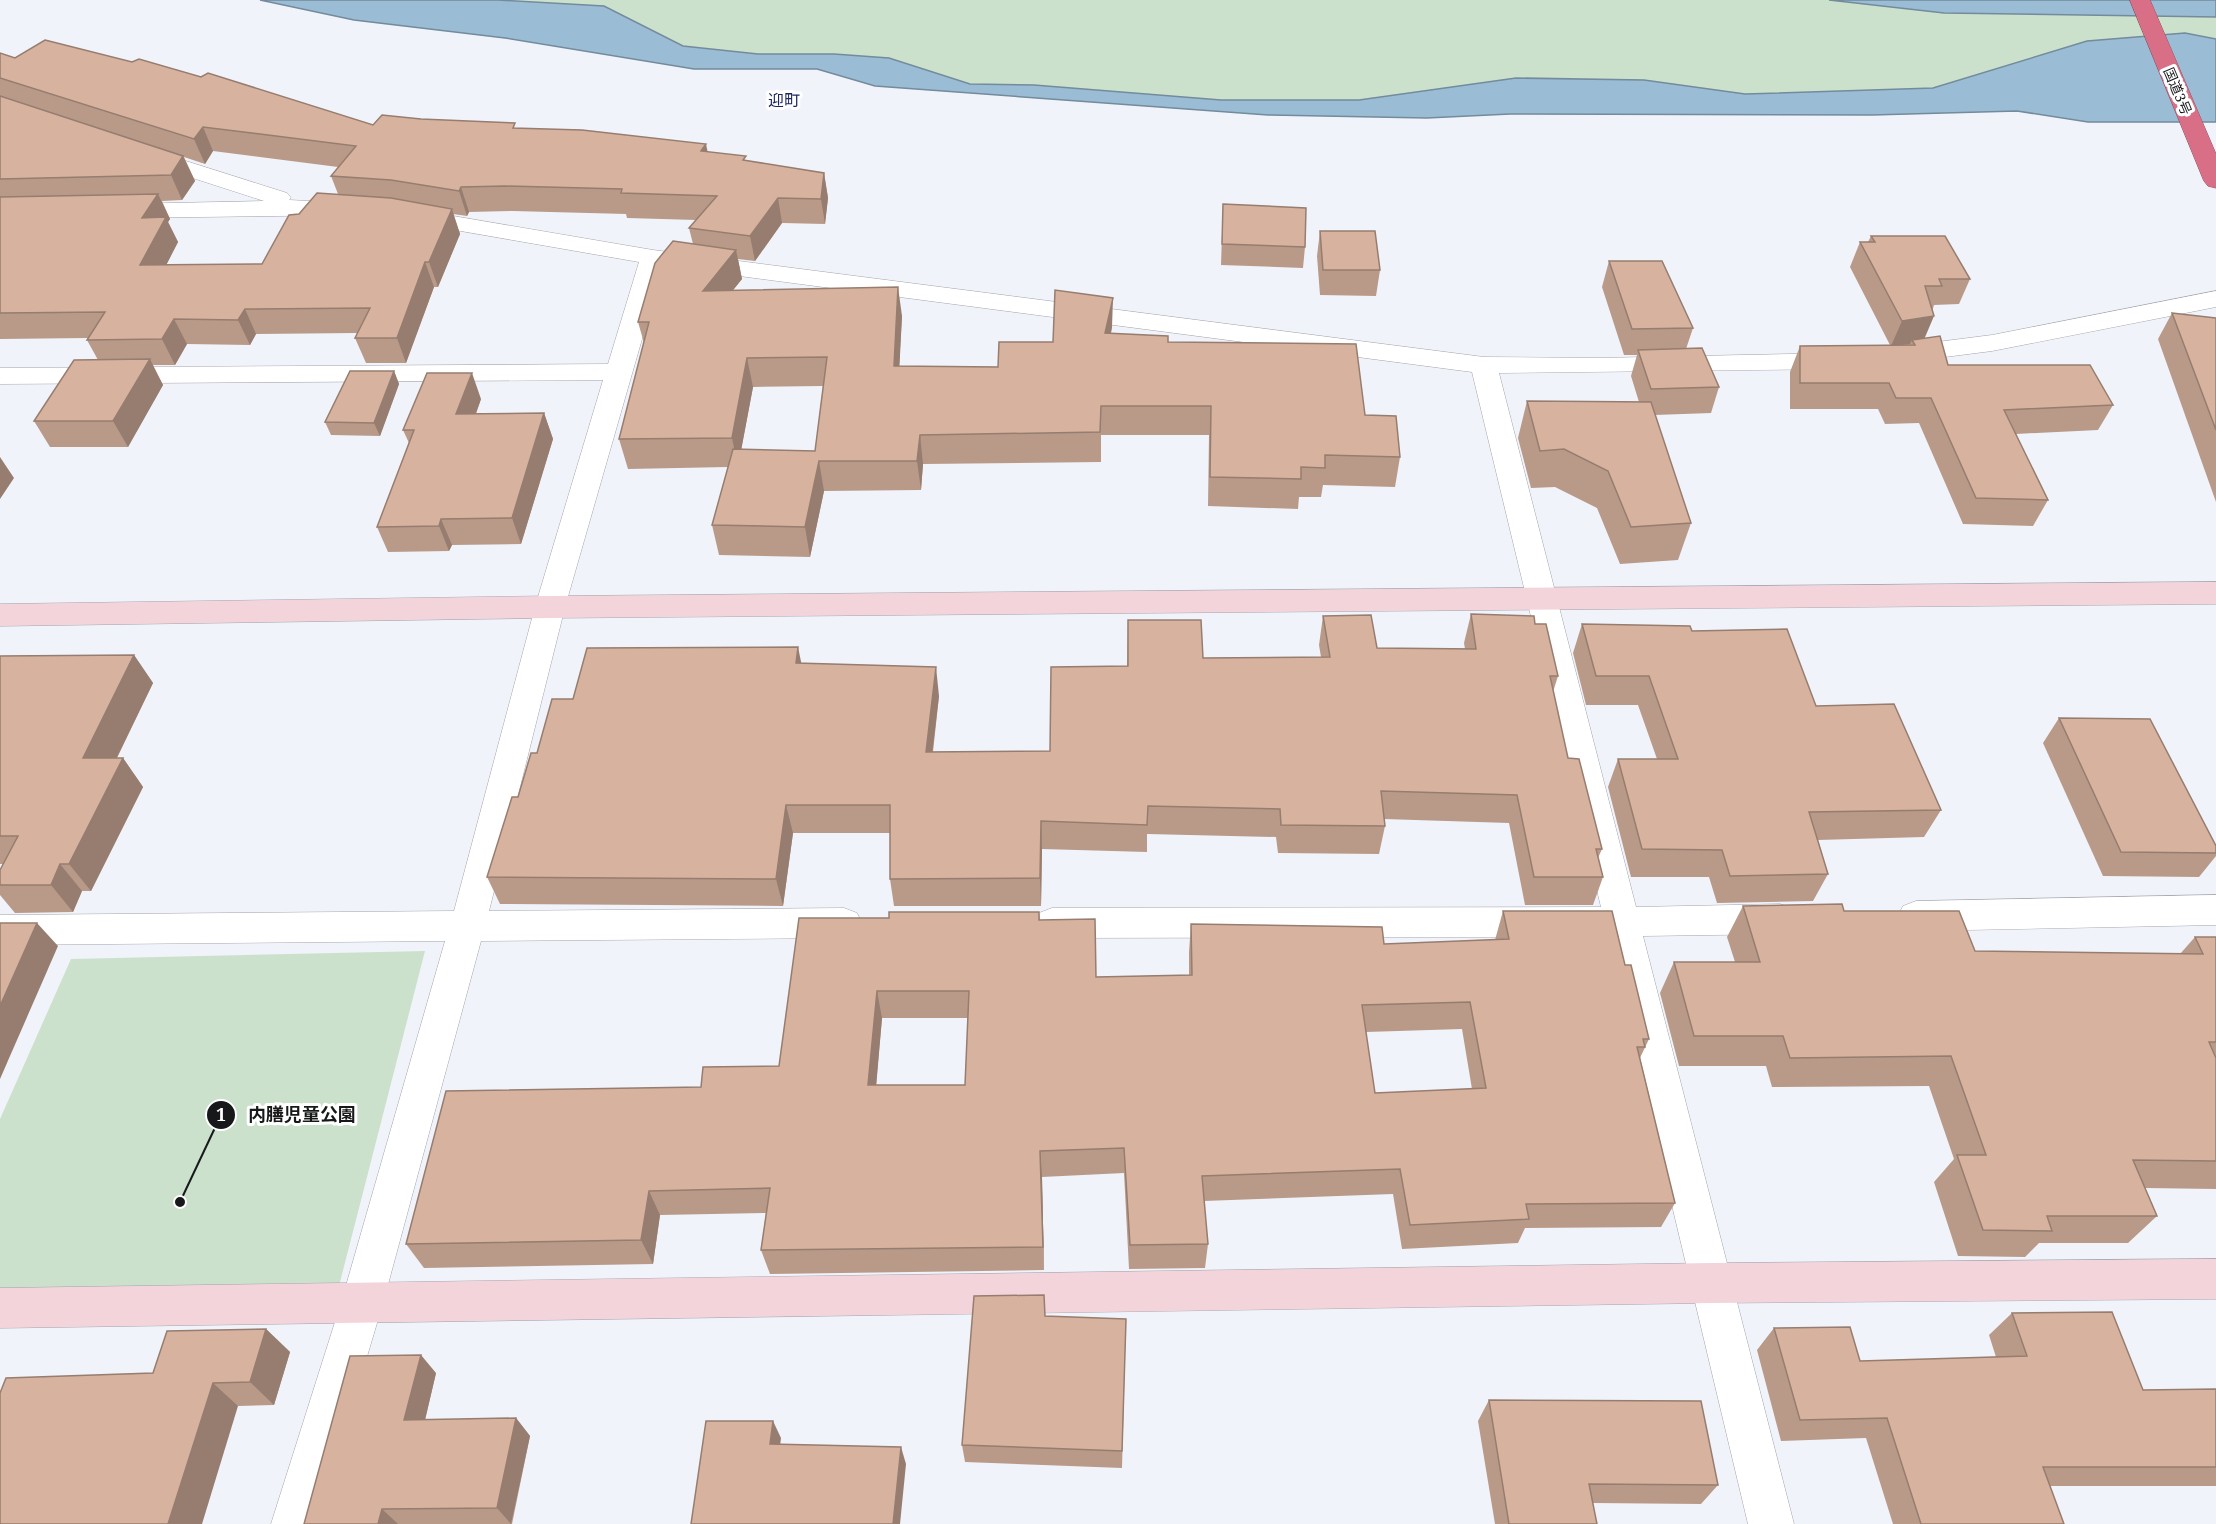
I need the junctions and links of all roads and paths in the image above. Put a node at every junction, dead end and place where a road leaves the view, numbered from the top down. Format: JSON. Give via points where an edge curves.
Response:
{"nodes":[{"id":1,"x":2140,"y":0,"type":"edge"},
{"id":2,"x":132,"y":151,"type":"edge"},
{"id":3,"x":2216,"y":181,"type":"edge"},
{"id":4,"x":312,"y":207,"type":"junction"},
{"id":5,"x":104,"y":211,"type":"edge"},
{"id":6,"x":652,"y":257,"type":"junction"},
{"id":7,"x":2216,"y":299,"type":"edge"},
{"id":8,"x":1484,"y":365,"type":"junction"},
{"id":9,"x":617,"y":372,"type":"junction"},
{"id":10,"x":0,"y":376,"type":"edge"},
{"id":11,"x":2216,"y":593,"type":"edge"},
{"id":12,"x":1542,"y":599,"type":"junction"},
{"id":13,"x":550,"y":607,"type":"junction"},
{"id":14,"x":0,"y":615,"type":"edge"},
{"id":15,"x":2216,"y":910,"type":"edge"},
{"id":16,"x":1883,"y":916,"type":"edge"},
{"id":17,"x":1811,"y":918,"type":"edge"},
{"id":18,"x":1621,"y":922,"type":"junction"},
{"id":19,"x":872,"y":923,"type":"edge"},
{"id":20,"x":1015,"y":923,"type":"edge"},
{"id":21,"x":468,"y":924,"type":"junction"},
{"id":22,"x":0,"y":930,"type":"edge"},
{"id":23,"x":2216,"y":1279,"type":"edge"},
{"id":24,"x":1711,"y":1283,"type":"junction"},
{"id":25,"x":362,"y":1303,"type":"junction"},
{"id":26,"x":0,"y":1308,"type":"edge"},
{"id":27,"x":294,"y":1524,"type":"edge"},
{"id":28,"x":1771,"y":1524,"type":"edge"}],
"edges":[{"from":1,"to":3,"type":"highway","name":"国道3号"},
{"from":2,"to":4,"type":"street"},
{"from":4,"to":5,"type":"street"},
{"from":4,"to":6,"type":"street","via":[[378,212]]},
{"from":6,"to":8,"type":"street"},
{"from":6,"to":9,"type":"street"},
{"from":7,"to":8,"type":"street","via":[[1992,342],[1872,359]]},
{"from":8,"to":12,"type":"street"},
{"from":9,"to":10,"type":"street"},
{"from":9,"to":13,"type":"street"},
{"from":11,"to":12,"type":"street"},
{"from":12,"to":13,"type":"street"},
{"from":12,"to":18,"type":"street"},
{"from":13,"to":14,"type":"street"},
{"from":13,"to":21,"type":"street"},
{"from":15,"to":16,"type":"street"},
{"from":17,"to":18,"type":"street"},
{"from":18,"to":20,"type":"street"},
{"from":18,"to":24,"type":"street"},
{"from":19,"to":21,"type":"street"},
{"from":21,"to":22,"type":"street"},
{"from":21,"to":25,"type":"street"},
{"from":23,"to":24,"type":"street"},
{"from":24,"to":25,"type":"street"},
{"from":24,"to":28,"type":"street"},
{"from":25,"to":26,"type":"street"},
{"from":25,"to":27,"type":"street"}]}
